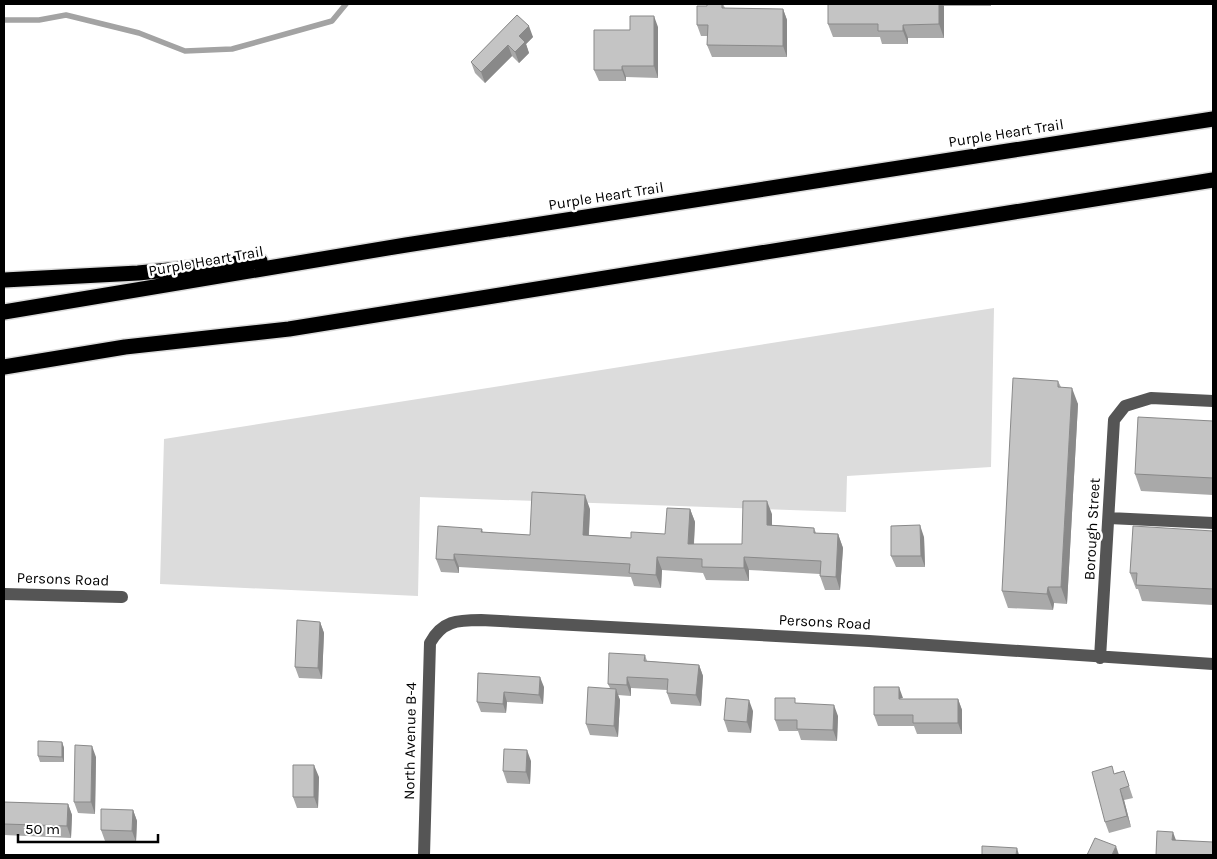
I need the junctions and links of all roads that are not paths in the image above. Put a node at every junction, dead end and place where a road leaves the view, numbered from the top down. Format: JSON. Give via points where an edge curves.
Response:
{"nodes":[{"id":1,"x":1213,"y":119,"type":"edge"},
{"id":2,"x":1213,"y":180,"type":"edge"},
{"id":3,"x":406,"y":245,"type":"junction"},
{"id":4,"x":4,"y":280,"type":"edge"},
{"id":5,"x":4,"y":312,"type":"edge"},
{"id":6,"x":125,"y":348,"type":"junction"},
{"id":7,"x":4,"y":367,"type":"edge"},
{"id":8,"x":4,"y":377,"type":"edge"},
{"id":9,"x":1213,"y":401,"type":"edge"},
{"id":10,"x":1109,"y":518,"type":"junction"},
{"id":11,"x":1213,"y":523,"type":"edge"},
{"id":12,"x":4,"y":594,"type":"edge"},
{"id":13,"x":122,"y":597,"type":"dead end"},
{"id":14,"x":437,"y":630,"type":"joint"},
{"id":15,"x":1100,"y":658,"type":"junction"},
{"id":16,"x":1213,"y":664,"type":"edge"},
{"id":17,"x":424,"y":855,"type":"edge"}],
"edges":[{"from":1,"to":3,"type":"highway","name":"Purple Heart Trail"},
{"from":2,"to":6,"type":"highway","via":[[289,330]]},
{"from":3,"to":4,"type":"highway","via":[[138,273]]},
{"from":3,"to":5,"type":"highway","name":"Purple Heart Trail"},
{"from":6,"to":7,"type":"highway"},
{"from":6,"to":8,"type":"highway"},
{"from":9,"to":10,"type":"street","name":"Borough Street","via":[[1151,398],[1125,406],[1114,420]]},
{"from":10,"to":11,"type":"street"},
{"from":10,"to":15,"type":"street","name":"Borough Street"},
{"from":12,"to":13,"type":"street","name":"Persons Road"},
{"from":14,"to":15,"type":"street","name":"Persons Road","via":[[450,623],[481,620],[869,641]]},
{"from":14,"to":17,"type":"street","name":"North Avenue B-4","via":[[430,643],[428,661]]},
{"from":15,"to":16,"type":"street","name":"Persons Road"}]}
